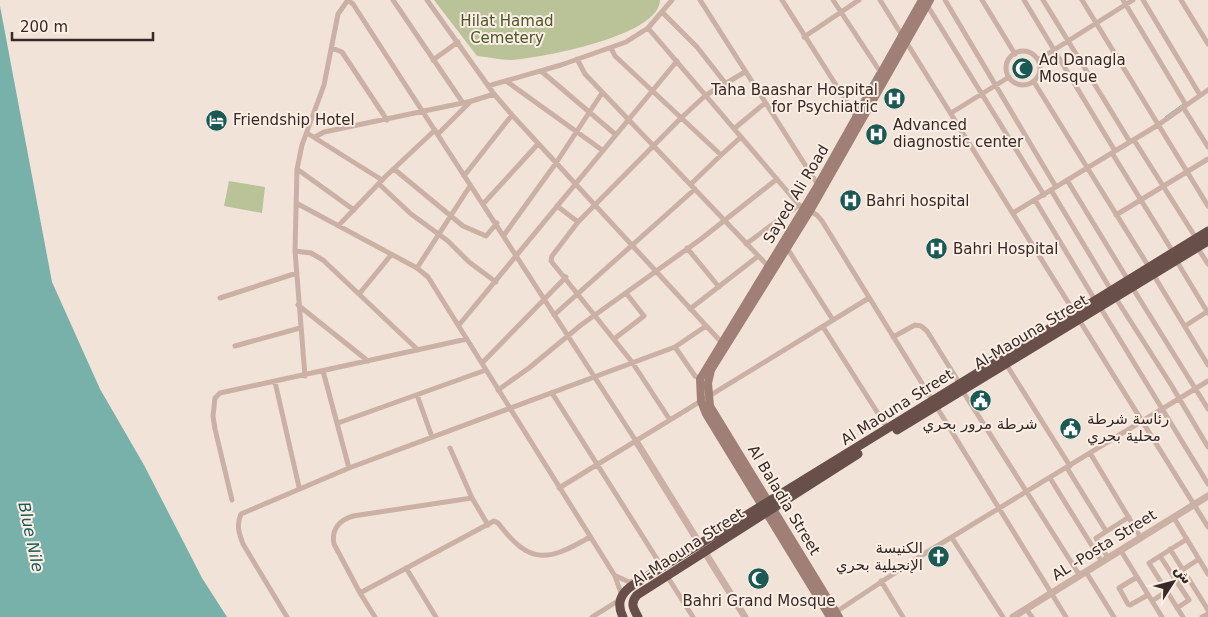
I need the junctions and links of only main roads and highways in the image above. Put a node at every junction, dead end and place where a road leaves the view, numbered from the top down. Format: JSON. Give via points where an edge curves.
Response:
{"nodes":[{"id":1,"x":926,"y":2,"type":"edge"},
{"id":2,"x":905,"y":38,"type":"junction"},
{"id":3,"x":858,"y":119,"type":"junction"},
{"id":4,"x":804,"y":208,"type":"junction"},
{"id":5,"x":1208,"y":231,"type":"edge"},
{"id":6,"x":1208,"y":241,"type":"edge"},
{"id":7,"x":1196,"y":243,"type":"junction"},
{"id":8,"x":1076,"y":316,"type":"junction"},
{"id":9,"x":723,"y":344,"type":"junction"},
{"id":10,"x":961,"y":387,"type":"junction"},
{"id":11,"x":704,"y":399,"type":"junction"},
{"id":12,"x":934,"y":404,"type":"junction"},
{"id":13,"x":767,"y":507,"type":"junction"},
{"id":14,"x":702,"y":548,"type":"junction"},
{"id":15,"x":831,"y":615,"type":"edge"},
{"id":16,"x":623,"y":617,"type":"edge"},
{"id":17,"x":638,"y":617,"type":"edge"}],
"edges":[{"from":1,"to":2,"type":"main road","name":"Sayed Ali Road"},
{"from":2,"to":3,"type":"main road","name":"Sayed Ali Road"},
{"from":2,"to":3,"type":"main road","name":"Sayed Ali Road","via":[[881,73]]},
{"from":3,"to":4,"type":"main road","name":"Sayed Ali Road"},
{"from":3,"to":4,"type":"main road","name":"Sayed Ali Road"},
{"from":4,"to":9,"type":"main road","name":"Sayed Ali Road"},
{"from":4,"to":9,"type":"main road","name":"Sayed Ali Road","via":[[787,248]]},
{"from":5,"to":7,"type":"highway","name":"Al Maouna Street"},
{"from":6,"to":7,"type":"highway"},
{"from":7,"to":8,"type":"highway","name":"Al Maouna Street"},
{"from":8,"to":10,"type":"highway","name":"Al Maouna Street"},
{"from":8,"to":10,"type":"highway","name":"Al-Maouna Street","via":[[1006,364]]},
{"from":9,"to":11,"type":"main road","name":"Sayed Ali Road","via":[[711,370]]},
{"from":9,"to":11,"type":"main road","name":"Sayed Ali Road","via":[[700,379]]},
{"from":10,"to":12,"type":"highway","name":"Al Maouna Street"},
{"from":11,"to":13,"type":"main road","name":"Al Baladia Street","via":[[706,414]]},
{"from":12,"to":13,"type":"highway"},
{"from":12,"to":13,"type":"highway","name":"Al Maouna Street","via":[[888,429]]},
{"from":13,"to":14,"type":"highway","name":"Al Maouna Street"},
{"from":13,"to":15,"type":"main road","name":"Al Baladia Street"},
{"from":14,"to":16,"type":"highway","name":"Al Maouna Street","via":[[662,567],[626,590],[621,597]]},
{"from":14,"to":17,"type":"highway","name":"Al-Maouna Street","via":[[637,595],[632,606]]}]}
